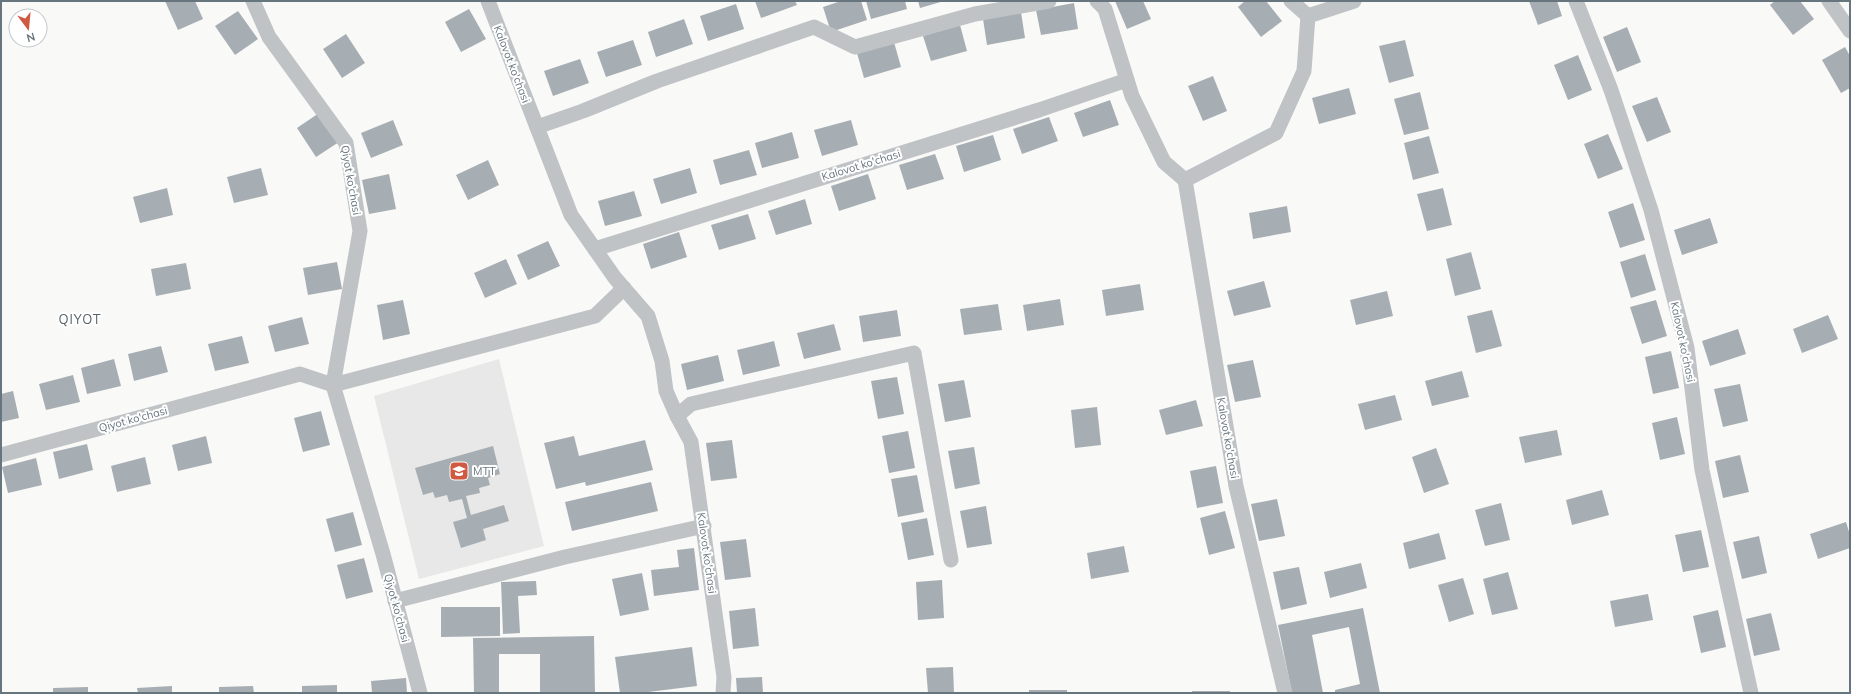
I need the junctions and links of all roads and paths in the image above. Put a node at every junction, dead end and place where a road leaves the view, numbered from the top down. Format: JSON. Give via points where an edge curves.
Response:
{"nodes":[{"id":1,"x":253,"y":1,"type":"edge"},
{"id":2,"x":488,"y":1,"type":"edge"},
{"id":3,"x":1049,"y":1,"type":"edge"},
{"id":4,"x":1097,"y":1,"type":"edge"},
{"id":5,"x":1291,"y":1,"type":"edge"},
{"id":6,"x":1354,"y":1,"type":"edge"},
{"id":7,"x":1576,"y":1,"type":"edge"},
{"id":8,"x":1830,"y":1,"type":"edge"},
{"id":9,"x":1308,"y":16,"type":"junction"},
{"id":10,"x":1850,"y":31,"type":"edge"},
{"id":11,"x":1127,"y":80,"type":"junction"},
{"id":12,"x":537,"y":127,"type":"junction"},
{"id":13,"x":1185,"y":180,"type":"junction"},
{"id":14,"x":595,"y":249,"type":"junction"},
{"id":15,"x":624,"y":288,"type":"junction"},
{"id":16,"x":333,"y":385,"type":"junction"},
{"id":17,"x":677,"y":416,"type":"junction"},
{"id":18,"x":1,"y":455,"type":"edge"},
{"id":19,"x":704,"y":526,"type":"junction"},
{"id":20,"x":952,"y":560,"type":"dead end"},
{"id":21,"x":395,"y":601,"type":"junction"},
{"id":22,"x":420,"y":693,"type":"edge"},
{"id":23,"x":723,"y":693,"type":"edge"},
{"id":24,"x":1285,"y":693,"type":"edge"},
{"id":25,"x":1751,"y":693,"type":"edge"}],
"edges":[{"from":1,"to":16,"type":"street","name":"Qiyot ko'chasi","via":[[269,37],[346,142],[360,231]]},
{"from":2,"to":12,"type":"street","name":"Kalovot ko'chasi"},
{"from":3,"to":12,"type":"street","via":[[975,14],[855,47],[814,27],[657,81]]},
{"from":4,"to":11,"type":"street","via":[[1105,9]]},
{"from":5,"to":9,"type":"street"},
{"from":6,"to":9,"type":"street"},
{"from":7,"to":25,"type":"street","name":"Kalovot ko'chasi","via":[[1611,90],[1651,210],[1687,348],[1702,470]]},
{"from":8,"to":10,"type":"street"},
{"from":9,"to":13,"type":"street","via":[[1304,71],[1276,133]]},
{"from":11,"to":13,"type":"street","via":[[1132,96],[1164,162]]},
{"from":11,"to":14,"type":"street","name":"Kalovot ko'chasi"},
{"from":12,"to":14,"type":"street","name":"Kalovot ko'chasi","via":[[571,215]]},
{"from":13,"to":24,"type":"street","name":"Kalovot ko'chasi","via":[[1236,486]]},
{"from":14,"to":15,"type":"street","name":"Kalovot ko'chasi"},
{"from":15,"to":16,"type":"street","via":[[595,316]]},
{"from":15,"to":17,"type":"street","name":"Kalovot ko'chasi","via":[[648,316],[662,362],[666,391]]},
{"from":16,"to":18,"type":"street","name":"Qiyot ko'chasi","via":[[300,374]]},
{"from":16,"to":21,"type":"street","name":"Qiyot ko'chasi"},
{"from":17,"to":19,"type":"street","name":"Kalovot ko'chasi","via":[[691,442]]},
{"from":17,"to":20,"type":"street","via":[[691,404],[914,352]]},
{"from":19,"to":21,"type":"street","via":[[565,557]]},
{"from":19,"to":23,"type":"street","name":"Kalovot ko'chasi","via":[[724,677]]},
{"from":21,"to":22,"type":"street","name":"Qiyot ko'chasi"}]}
